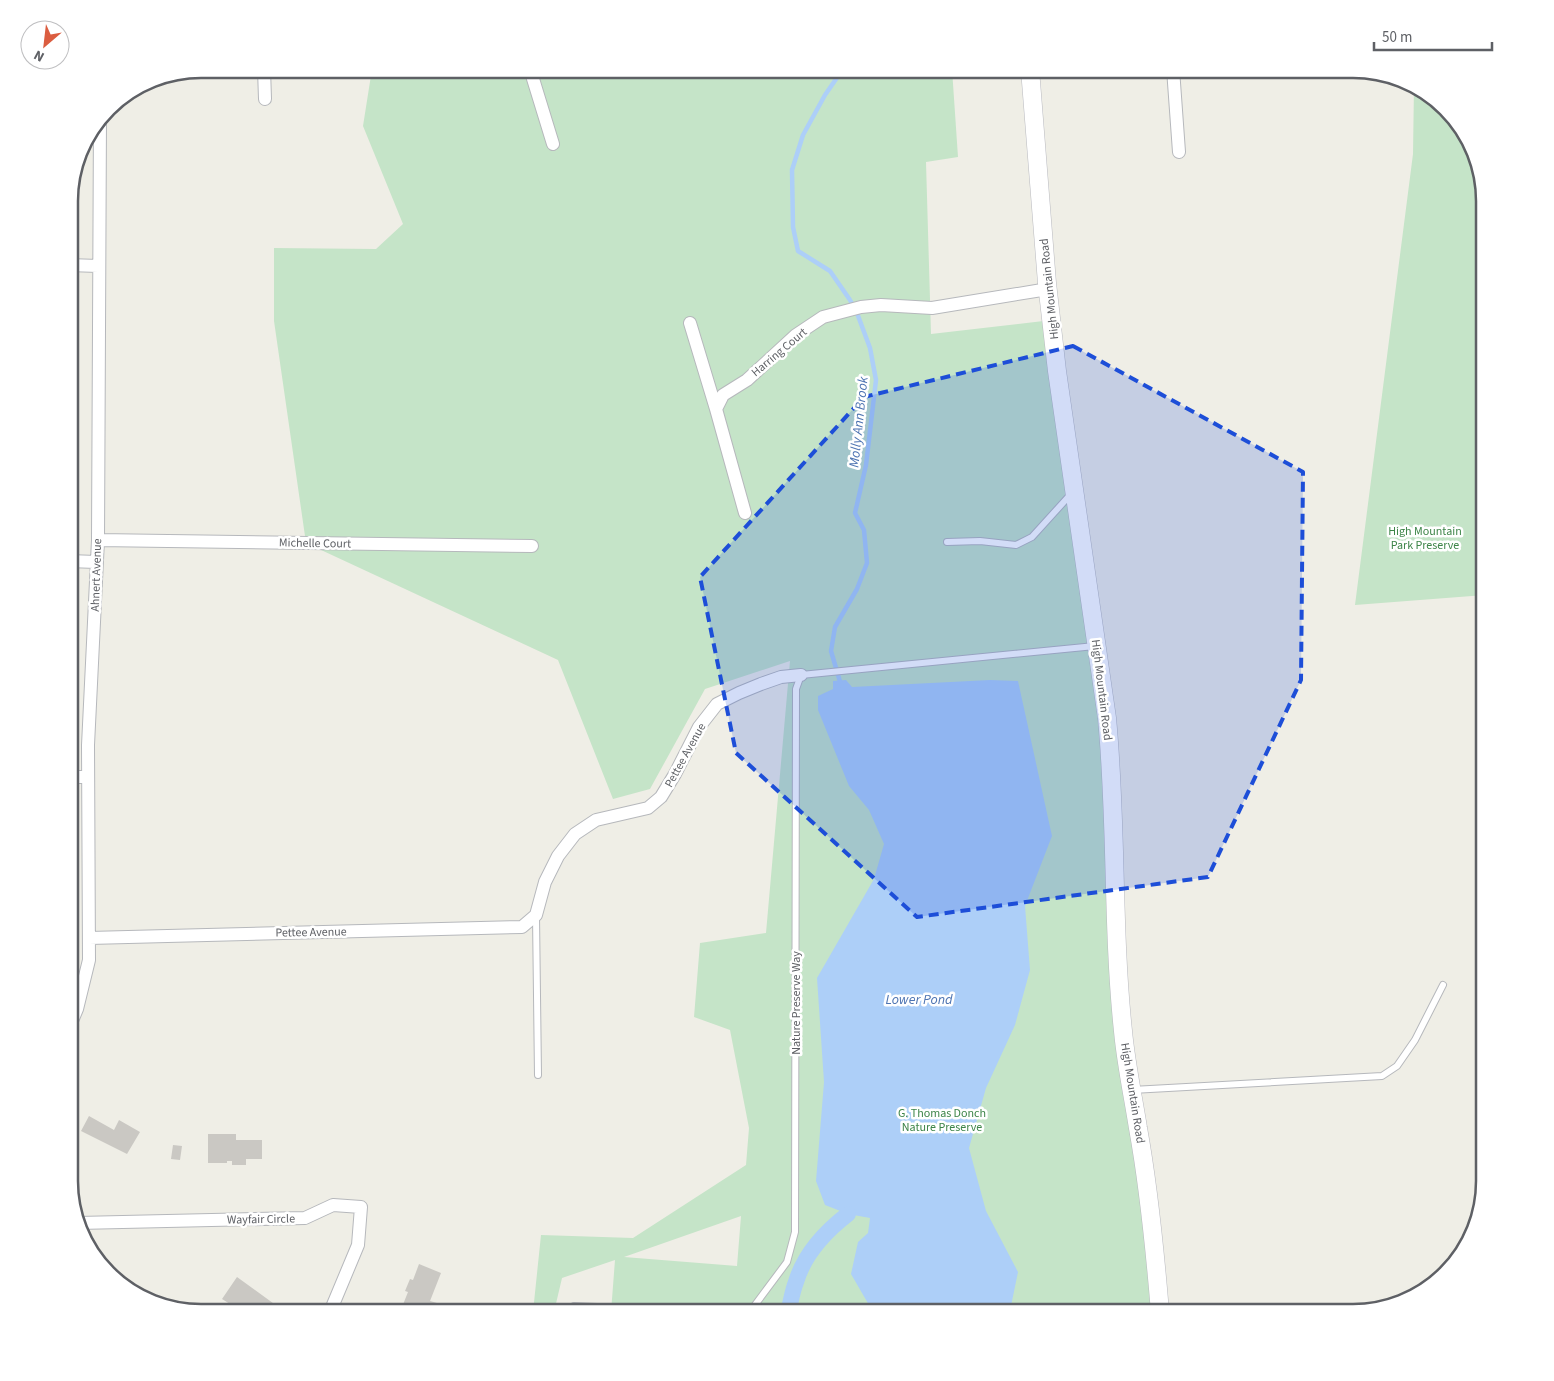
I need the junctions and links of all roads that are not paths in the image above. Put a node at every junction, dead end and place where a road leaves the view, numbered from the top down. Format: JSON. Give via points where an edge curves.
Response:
{"nodes":[{"id":1,"x":1031,"y":77,"type":"edge"},
{"id":2,"x":1174,"y":77,"type":"edge"},
{"id":3,"x":264,"y":78,"type":"edge"},
{"id":4,"x":533,"y":78,"type":"edge"},
{"id":5,"x":265,"y":99,"type":"dead end"},
{"id":6,"x":100,"y":130,"type":"edge"},
{"id":7,"x":553,"y":144,"type":"dead end"},
{"id":8,"x":1179,"y":152,"type":"dead end"},
{"id":9,"x":78,"y":265,"type":"edge"},
{"id":10,"x":98,"y":266,"type":"junction"},
{"id":11,"x":1048,"y":289,"type":"junction"},
{"id":12,"x":690,"y":323,"type":"dead end"},
{"id":13,"x":716,"y":409,"type":"junction"},
{"id":14,"x":1074,"y":491,"type":"junction"},
{"id":15,"x":745,"y":514,"type":"dead end"},
{"id":16,"x":98,"y":540,"type":"junction"},
{"id":17,"x":947,"y":542,"type":"dead end"},
{"id":18,"x":532,"y":546,"type":"dead end"},
{"id":19,"x":78,"y":561,"type":"edge"},
{"id":20,"x":96,"y":562,"type":"junction"},
{"id":21,"x":1097,"y":646,"type":"junction"},
{"id":22,"x":801,"y":675,"type":"junction"},
{"id":23,"x":78,"y":776,"type":"edge"},
{"id":24,"x":88,"y":777,"type":"junction"},
{"id":25,"x":536,"y":915,"type":"junction"},
{"id":26,"x":89,"y":938,"type":"junction"},
{"id":27,"x":1443,"y":985,"type":"dead end"},
{"id":28,"x":78,"y":1005,"type":"edge"},
{"id":29,"x":538,"y":1075,"type":"dead end"},
{"id":30,"x":1131,"y":1090,"type":"junction"},
{"id":31,"x":85,"y":1223,"type":"edge"},
{"id":32,"x":333,"y":1304,"type":"edge"},
{"id":33,"x":756,"y":1304,"type":"edge"},
{"id":34,"x":1159,"y":1304,"type":"edge"}],
"edges":[{"from":1,"to":11,"type":"main road","name":"High Mountain Road"},
{"from":2,"to":8,"type":"street"},
{"from":3,"to":5,"type":"street"},
{"from":4,"to":7,"type":"street"},
{"from":6,"to":10,"type":"street","name":"Ahnert Avenue"},
{"from":9,"to":10,"type":"street"},
{"from":10,"to":16,"type":"street","name":"Ahnert Avenue"},
{"from":11,"to":13,"type":"street","name":"Harring Court","via":[[932,308],[862,307],[823,317],[796,335],[723,396]]},
{"from":11,"to":14,"type":"main road","name":"High Mountain Road"},
{"from":12,"to":13,"type":"street"},
{"from":13,"to":15,"type":"street"},
{"from":14,"to":17,"type":"lane","via":[[1032,537],[1016,545]]},
{"from":14,"to":21,"type":"main road","name":"High Mountain Road"},
{"from":16,"to":18,"type":"street","name":"Michelle Court"},
{"from":16,"to":20,"type":"street","name":"Ahnert Avenue"},
{"from":19,"to":20,"type":"street"},
{"from":20,"to":24,"type":"street","name":"Ahnert Avenue"},
{"from":21,"to":22,"type":"lane","name":"Pettee Avenue"},
{"from":21,"to":30,"type":"main road","name":"High Mountain Road","via":[[1112,769],[1116,936]]},
{"from":22,"to":25,"type":"street","name":"Pettee Avenue","via":[[781,677],[717,704],[699,728],[661,797],[648,808],[596,820],[576,834],[558,856],[545,882]]},
{"from":22,"to":33,"type":"lane","name":"Nature Preserve Way","via":[[796,689],[796,1232],[787,1262]]},
{"from":23,"to":24,"type":"street"},
{"from":24,"to":26,"type":"street","name":"Ahnert Avenue"},
{"from":25,"to":26,"type":"street","name":"Pettee Avenue","via":[[522,927]]},
{"from":25,"to":29,"type":"lane"},
{"from":26,"to":28,"type":"street","name":"Ahnert Avenue","via":[[89,960]]},
{"from":27,"to":30,"type":"lane","via":[[1415,1040],[1397,1066],[1382,1076]]},
{"from":30,"to":34,"type":"main road","name":"High Mountain Road","via":[[1154,1242]]},
{"from":31,"to":32,"type":"street","name":"Wayfair Circle","via":[[305,1218],[333,1205],[361,1207],[358,1245]]}]}
